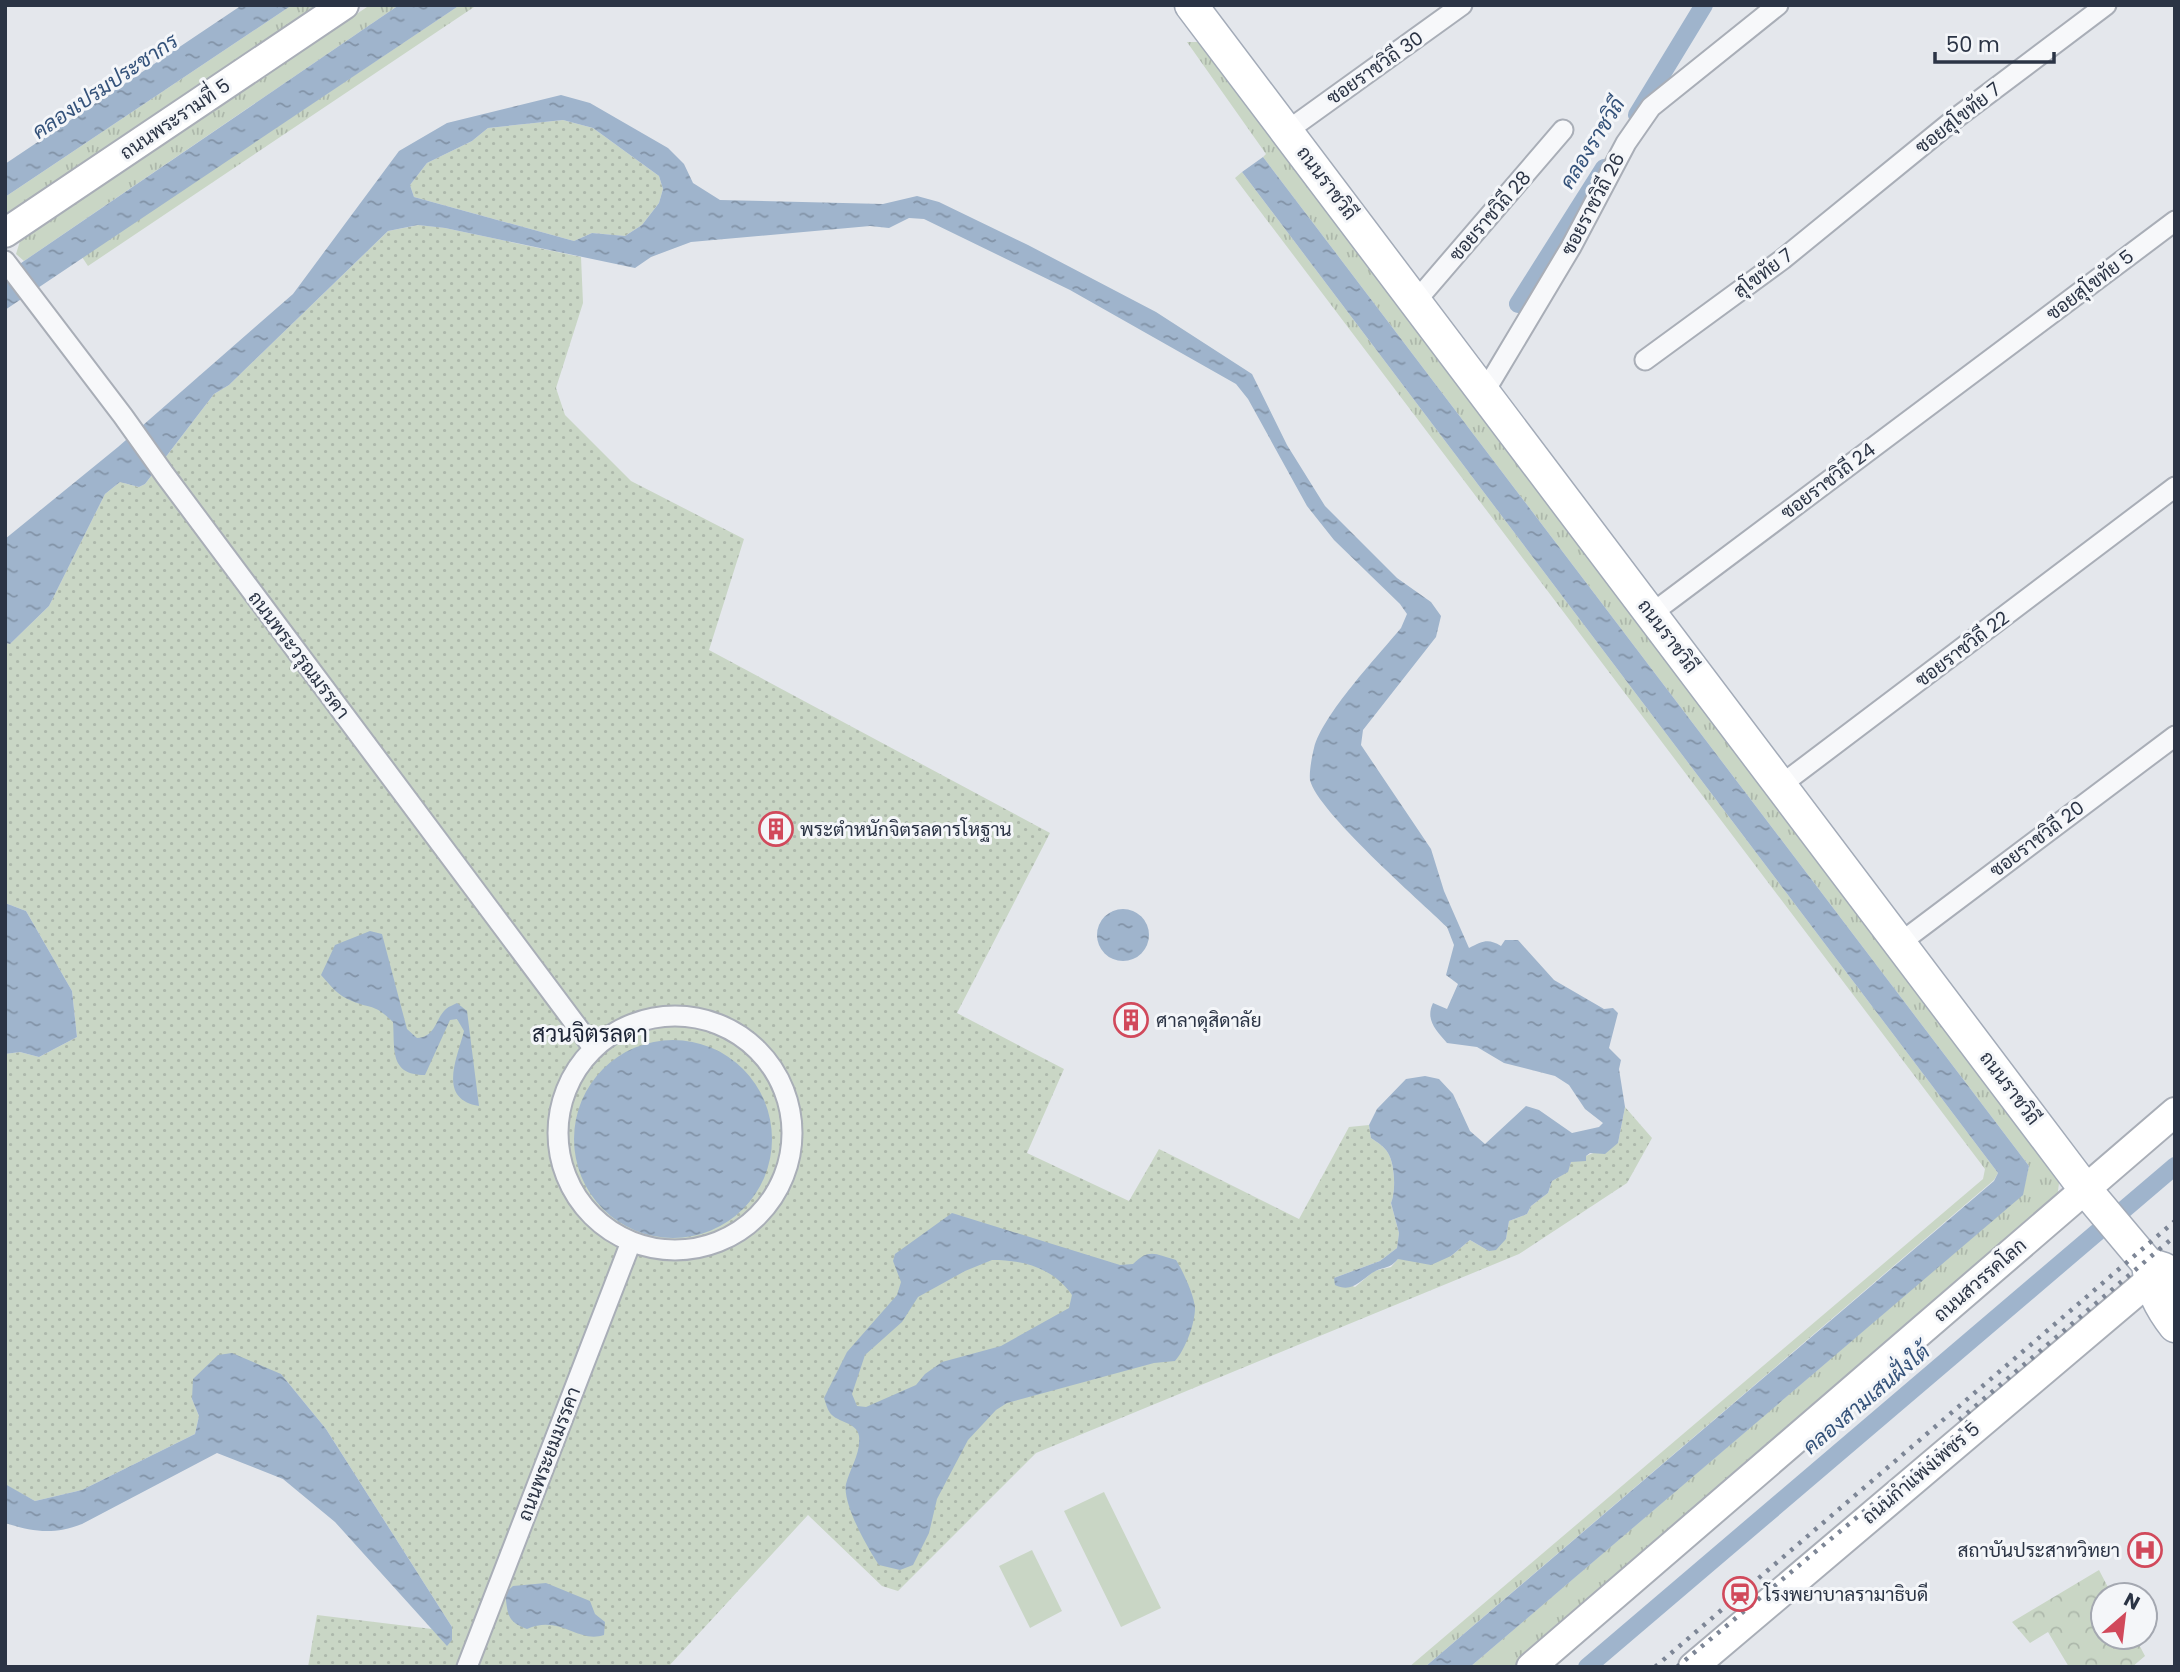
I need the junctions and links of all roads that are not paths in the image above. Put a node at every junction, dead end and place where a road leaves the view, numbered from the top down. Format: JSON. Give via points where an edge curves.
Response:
{"nodes":[{"id":1,"x":344,"y":5,"type":"edge"},
{"id":2,"x":1191,"y":5,"type":"edge"},
{"id":3,"x":1462,"y":5,"type":"edge"},
{"id":4,"x":1778,"y":5,"type":"edge"},
{"id":5,"x":2106,"y":5,"type":"edge"},
{"id":6,"x":1563,"y":130,"type":"dead end"},
{"id":7,"x":1287,"y":131,"type":"junction"},
{"id":8,"x":1878,"y":182,"type":"joint"},
{"id":9,"x":2175,"y":221,"type":"edge"},
{"id":10,"x":5,"y":233,"type":"edge"},
{"id":11,"x":6,"y":262,"type":"edge"},
{"id":12,"x":1416,"y":302,"type":"junction"},
{"id":13,"x":2005,"y":349,"type":"joint"},
{"id":14,"x":1645,"y":360,"type":"dead end"},
{"id":15,"x":1485,"y":391,"type":"junction"},
{"id":16,"x":2175,"y":487,"type":"edge"},
{"id":17,"x":1651,"y":614,"type":"junction"},
{"id":18,"x":2175,"y":736,"type":"edge"},
{"id":19,"x":1781,"y":785,"type":"junction"},
{"id":20,"x":1900,"y":943,"type":"junction"},
{"id":21,"x":594,"y":1049,"type":"junction"},
{"id":22,"x":2175,"y":1112,"type":"edge"},
{"id":23,"x":2090,"y":1194,"type":"junction"},
{"id":24,"x":631,"y":1242,"type":"junction"},
{"id":25,"x":2163,"y":1280,"type":"edge"},
{"id":26,"x":2175,"y":1326,"type":"edge"},
{"id":27,"x":467,"y":1667,"type":"edge"},
{"id":28,"x":1531,"y":1667,"type":"edge"},
{"id":29,"x":1693,"y":1667,"type":"edge"}],
"edges":[{"from":1,"to":10,"type":"street","name":"ถนนพระรามที่ 5"},
{"from":2,"to":7,"type":"main road","name":"ถนนราชวิถี"},
{"from":3,"to":7,"type":"street","name":"ซอยราชวิถี 30"},
{"from":4,"to":15,"type":"street","name":"ซอยราชวิถี 26","via":[[1651,107]]},
{"from":5,"to":8,"type":"street","name":"ซอยสุโขทัย 7"},
{"from":6,"to":12,"type":"street","name":"ซอยราชวิถี 28"},
{"from":7,"to":12,"type":"main road","name":"ถนนราชวิถี"},
{"from":8,"to":14,"type":"street","name":"สุโขทัย 7","via":[[1783,259]]},
{"from":9,"to":13,"type":"street","name":"ซอยสุโขทัย 5"},
{"from":11,"to":21,"type":"street","name":"ถนนพระวรุณมรรคา"},
{"from":12,"to":15,"type":"main road","name":"ถนนราชวิถี"},
{"from":13,"to":17,"type":"street","name":"ซอยราชวิถี 24"},
{"from":15,"to":17,"type":"main road","name":"ถนนราชวิถี"},
{"from":16,"to":19,"type":"street","name":"ซอยราชวิถี 22"},
{"from":17,"to":19,"type":"main road","name":"ถนนราชวิถี"},
{"from":18,"to":20,"type":"street","name":"ซอยราชวิถี 20"},
{"from":19,"to":20,"type":"main road","name":"ถนนราชวิถี"},
{"from":20,"to":23,"type":"main road","name":"ถนนราชวิถี"},
{"from":21,"to":24,"type":"street","via":[[575,1070],[566,1089],[558,1149],[582,1205],[613,1233]]},
{"from":21,"to":24,"type":"street","via":[[618,1030],[657,1017],[718,1024],[753,1046],[767,1061],[791,1116],[793,1137],[784,1177],[763,1212],[748,1226],[692,1250],[671,1251]]},
{"from":22,"to":23,"type":"street","name":"ถนนสวรรคโลก"},
{"from":23,"to":25,"type":"main road","name":"ถนนราชวิถี"},
{"from":23,"to":28,"type":"street","name":"ถนนสวรรคโลก"},
{"from":24,"to":27,"type":"street","name":"ถนนพระยมมรรคา"},
{"from":25,"to":26,"type":"main road","name":"ถนนราชวิถี","via":[[2163,1312]]},
{"from":25,"to":29,"type":"street","name":"ถนนกำแพงเพชร 5"}]}
